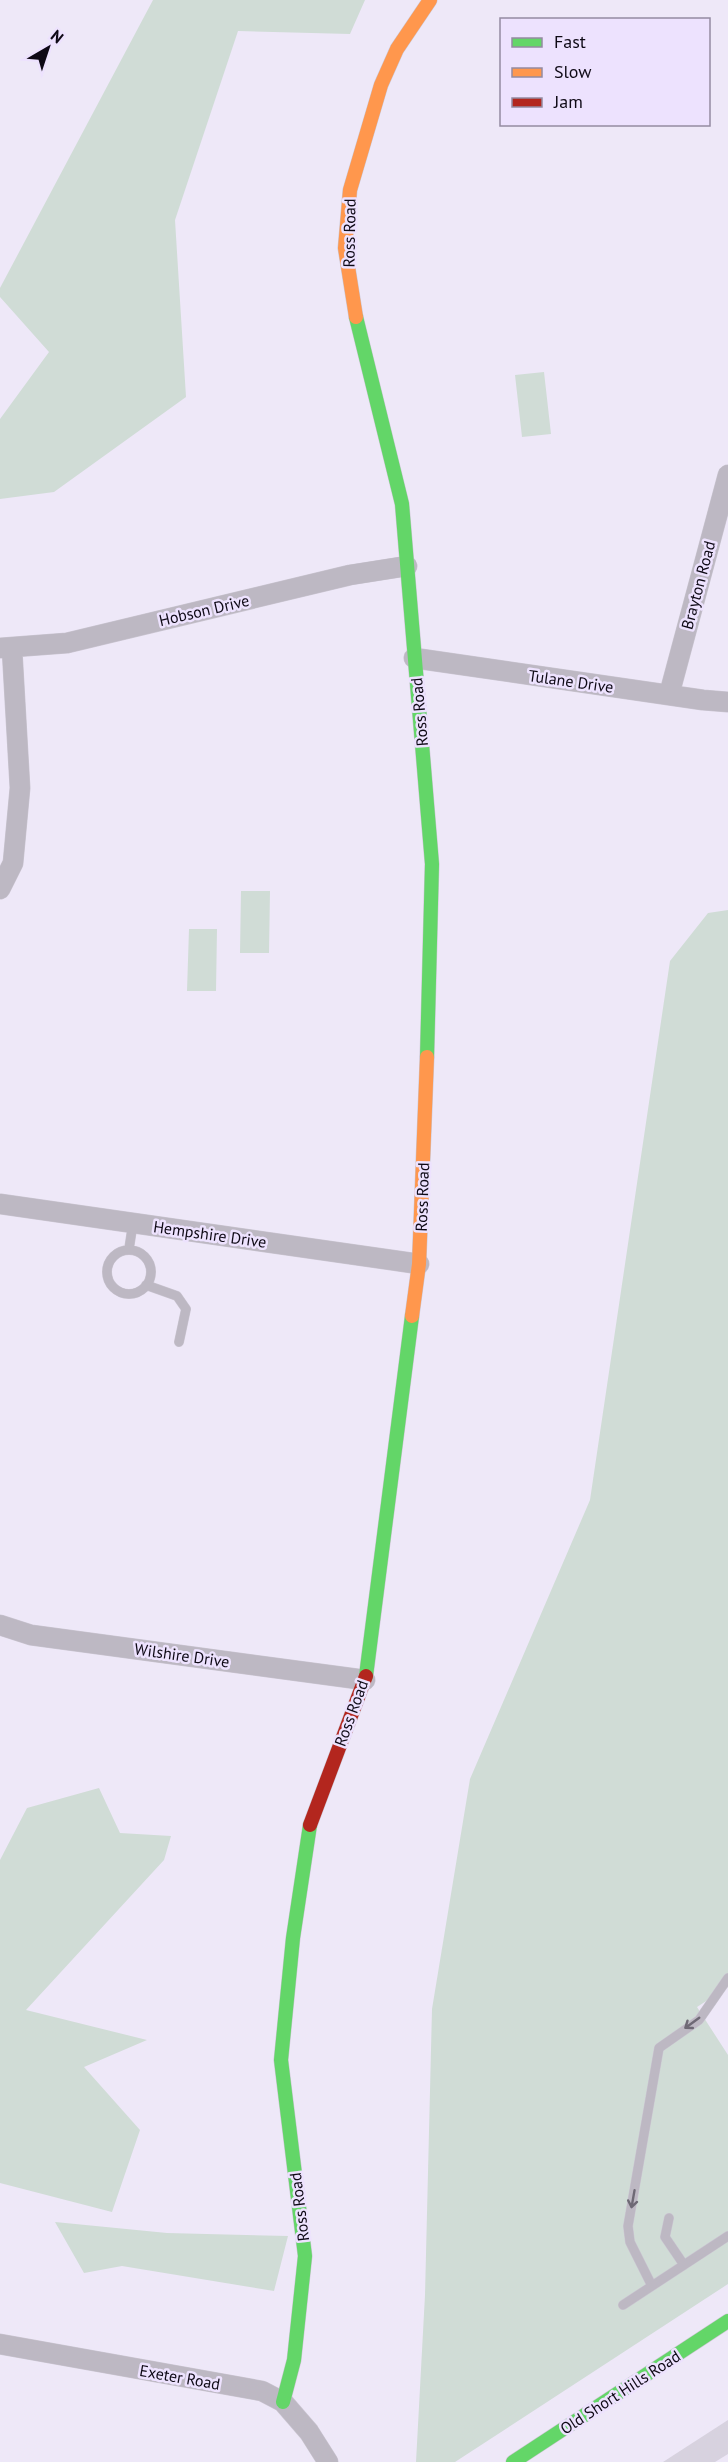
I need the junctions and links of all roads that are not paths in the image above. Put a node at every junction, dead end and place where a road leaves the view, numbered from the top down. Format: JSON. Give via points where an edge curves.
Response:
{"nodes":[{"id":1,"x":430,"y":0,"type":"edge"},
{"id":2,"x":728,"y":475,"type":"edge"},
{"id":3,"x":407,"y":567,"type":"junction"},
{"id":4,"x":6,"y":649,"type":"edge"},
{"id":5,"x":414,"y":658,"type":"junction"},
{"id":6,"x":669,"y":695,"type":"junction"},
{"id":7,"x":728,"y":702,"type":"edge"},
{"id":8,"x":0,"y":889,"type":"edge"},
{"id":9,"x":0,"y":1204,"type":"edge"},
{"id":10,"x":134,"y":1223,"type":"junction"},
{"id":11,"x":129,"y":1249,"type":"junction"},
{"id":12,"x":419,"y":1264,"type":"junction"},
{"id":13,"x":146,"y":1285,"type":"junction"},
{"id":14,"x":179,"y":1342,"type":"dead end"},
{"id":15,"x":0,"y":1625,"type":"edge"},
{"id":16,"x":364,"y":1680,"type":"junction"},
{"id":17,"x":728,"y":1978,"type":"edge"},
{"id":18,"x":669,"y":2218,"type":"dead end"},
{"id":19,"x":728,"y":2236,"type":"edge"},
{"id":20,"x":684,"y":2265,"type":"junction"},
{"id":21,"x":652,"y":2286,"type":"junction"},
{"id":22,"x":623,"y":2305,"type":"dead end"},
{"id":23,"x":728,"y":2321,"type":"edge"},
{"id":24,"x":0,"y":2344,"type":"edge"},
{"id":25,"x":283,"y":2402,"type":"junction"},
{"id":26,"x":522,"y":2460,"type":"edge"},
{"id":27,"x":328,"y":2462,"type":"edge"}],
"edges":[{"from":1,"to":3,"type":"street","name":"Ross Road","via":[[397,49],[381,84],[350,190],[345,248],[350,293],[402,504]]},
{"from":2,"to":6,"type":"street","name":"Brayton Road"},
{"from":3,"to":4,"type":"street","name":"Hobson Drive","via":[[350,575],[67,643]]},
{"from":3,"to":5,"type":"street","name":"Ross Road"},
{"from":4,"to":8,"type":"street","via":[[20,788],[13,863]]},
{"from":5,"to":6,"type":"street","name":"Tulane Drive"},
{"from":5,"to":12,"type":"street","name":"Ross Road","via":[[432,864]]},
{"from":6,"to":7,"type":"street","name":"Tulane Drive"},
{"from":9,"to":10,"type":"street","name":"Hempshire Drive"},
{"from":10,"to":11,"type":"lane"},
{"from":10,"to":12,"type":"street","name":"Hempshire Drive"},
{"from":11,"to":13,"type":"lane","via":[[147,1260],[151,1273]]},
{"from":11,"to":13,"type":"lane","via":[[112,1259],[108,1278],[116,1289],[129,1294]]},
{"from":12,"to":16,"type":"street","name":"Ross Road"},
{"from":13,"to":14,"type":"lane","via":[[177,1296],[186,1309]]},
{"from":15,"to":16,"type":"street","name":"Wilshire Drive","via":[[31,1635]]},
{"from":16,"to":25,"type":"street","name":"Ross Road","via":[[310,1824],[293,1938],[281,2060],[305,2256],[291,2377]]},
{"from":17,"to":21,"type":"lane","one_way":true,"via":[[699,2020],[659,2048],[628,2226],[630,2242]]},
{"from":18,"to":20,"type":"lane","via":[[665,2237]]},
{"from":19,"to":20,"type":"lane"},
{"from":20,"to":21,"type":"lane"},
{"from":21,"to":22,"type":"lane"},
{"from":23,"to":26,"type":"street","name":"Old Short Hills Road"},
{"from":24,"to":25,"type":"street","name":"Exeter Road","via":[[248,2388]]},
{"from":25,"to":27,"type":"street","name":"Exeter Road"}]}
